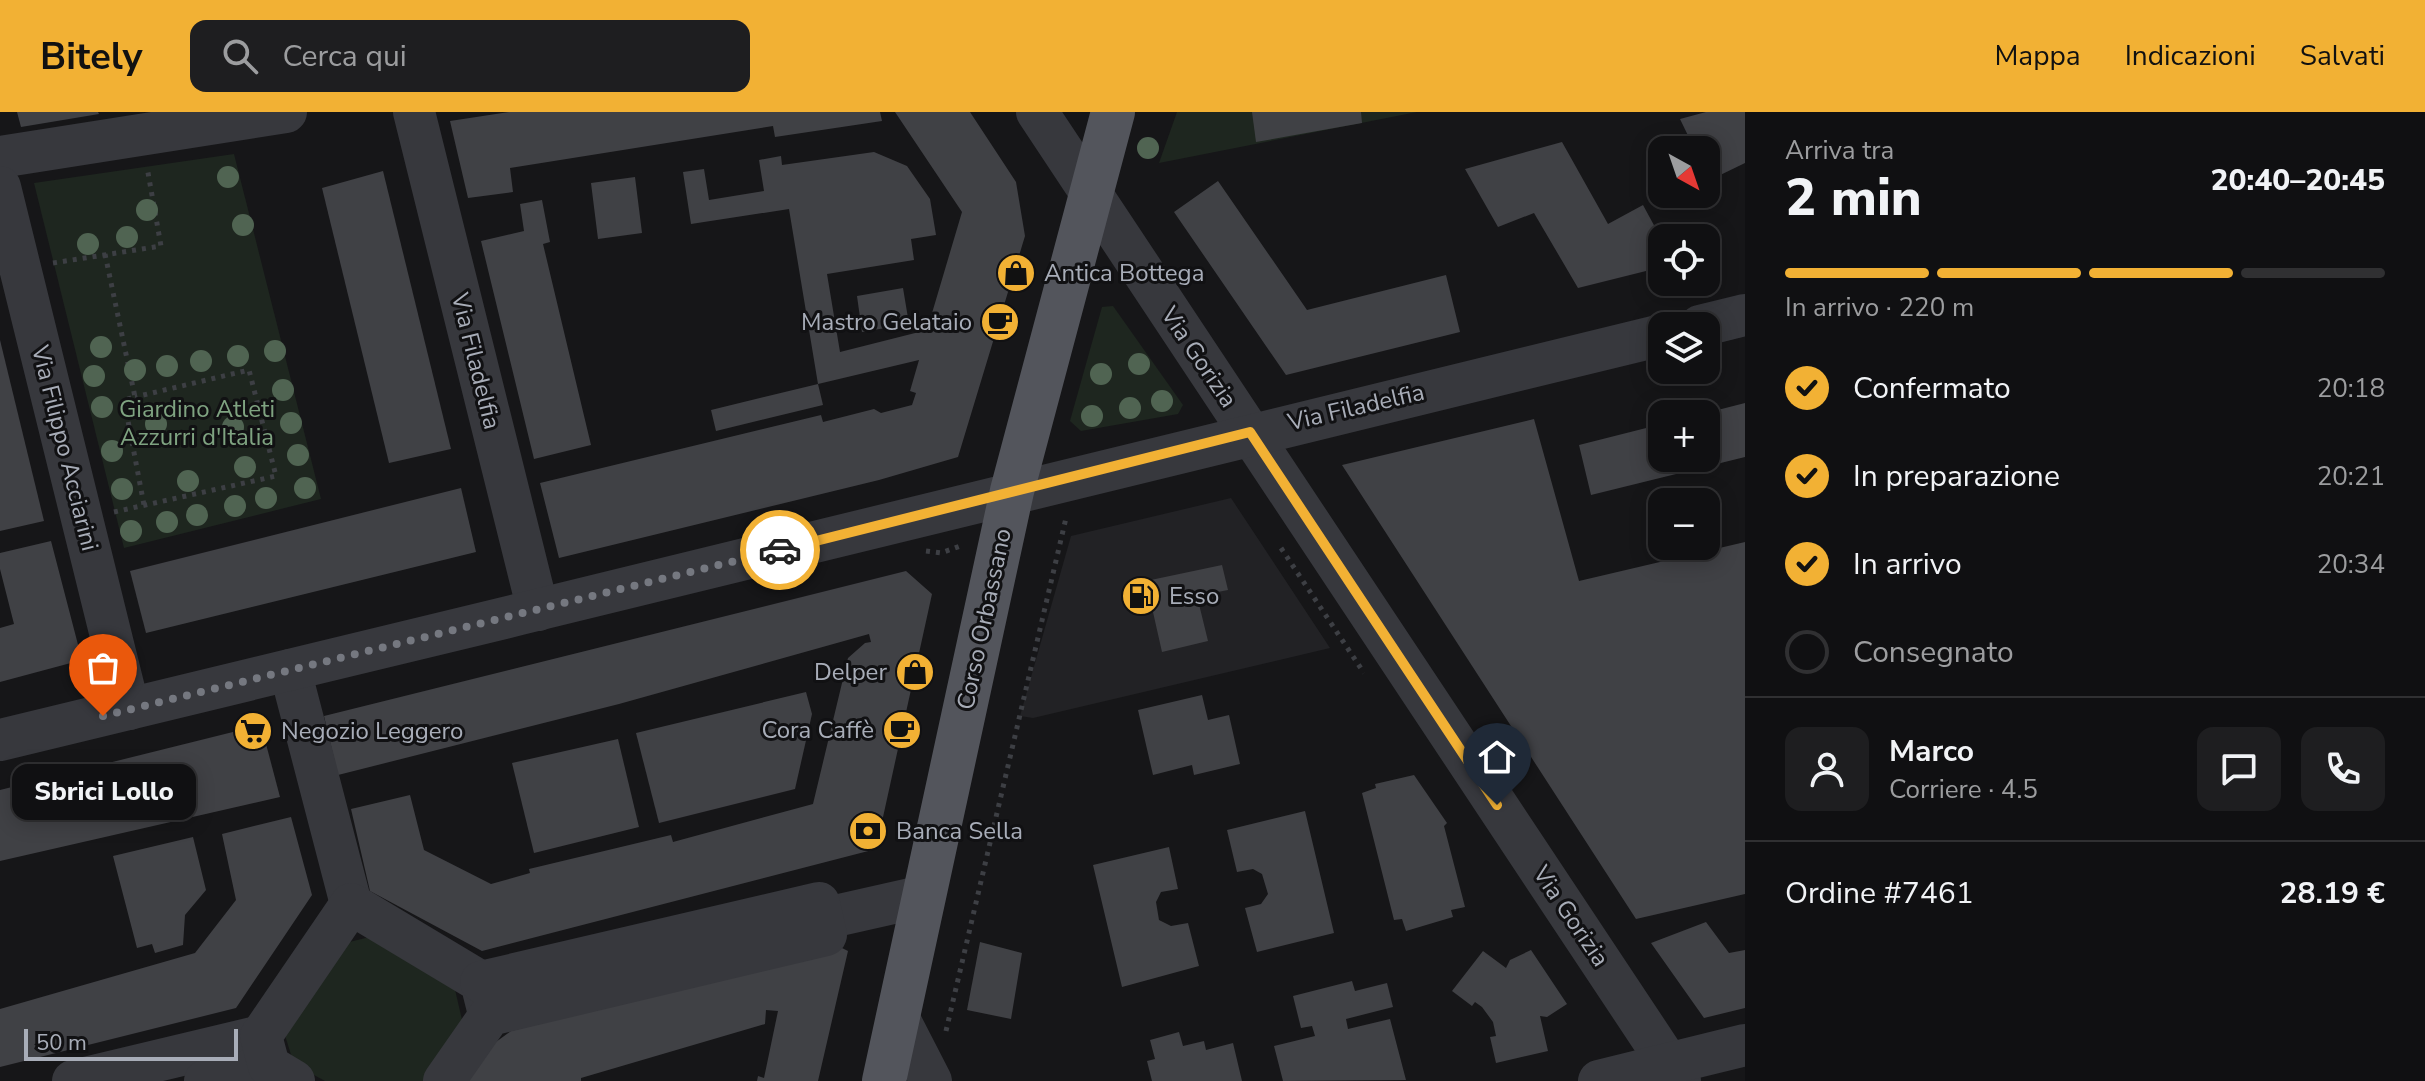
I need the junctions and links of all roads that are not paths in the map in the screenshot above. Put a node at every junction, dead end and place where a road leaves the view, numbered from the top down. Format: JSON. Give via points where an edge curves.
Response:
{"nodes":[{"id":1,"x":286,"y":112,"type":"edge"},
{"id":2,"x":414,"y":112,"type":"edge"},
{"id":3,"x":1037,"y":112,"type":"edge"},
{"id":4,"x":1113,"y":112,"type":"edge"},
{"id":5,"x":0,"y":157,"type":"edge"},
{"id":6,"x":0,"y":187,"type":"edge"},
{"id":7,"x":1091,"y":193,"type":"junction"},
{"id":8,"x":1745,"y":315,"type":"edge"},
{"id":9,"x":1720,"y":321,"type":"edge"},
{"id":10,"x":1648,"y":338,"type":"edge"},
{"id":11,"x":1250,"y":432,"type":"junction"},
{"id":12,"x":1012,"y":491,"type":"junction"},
{"id":13,"x":538,"y":610,"type":"junction"},
{"id":14,"x":290,"y":670,"type":"junction"},
{"id":15,"x":129,"y":709,"type":"junction"},
{"id":16,"x":0,"y":740,"type":"edge"},
{"id":17,"x":924,"y":896,"type":"junction"},
{"id":18,"x":351,"y":904,"type":"junction"},
{"id":19,"x":486,"y":998,"type":"junction"},
{"id":20,"x":898,"y":1017,"type":"junction"},
{"id":21,"x":1745,"y":1045,"type":"edge"},
{"id":22,"x":275,"y":1061,"type":"edge"},
{"id":23,"x":937,"y":1062,"type":"edge"},
{"id":24,"x":1675,"y":1072,"type":"edge"},
{"id":25,"x":73,"y":1081,"type":"edge"},
{"id":26,"x":205,"y":1081,"type":"edge"},
{"id":27,"x":444,"y":1081,"type":"edge"},
{"id":28,"x":884,"y":1081,"type":"edge"},
{"id":29,"x":1599,"y":1081,"type":"edge"}],
"edges":[{"from":1,"to":5,"type":"street"},
{"from":2,"to":13,"type":"street","name":"Via Filadelfia"},
{"from":3,"to":7,"type":"street","name":"Via Gorizia"},
{"from":4,"to":7,"type":"main road","name":"Corso Orbassano"},
{"from":6,"to":15,"type":"street","name":"Via Filippo Acciarini"},
{"from":7,"to":11,"type":"street","name":"Via Gorizia"},
{"from":7,"to":12,"type":"main road","name":"Corso Orbassano"},
{"from":8,"to":9,"type":"street"},
{"from":10,"to":11,"type":"street","name":"Via Filadelfia"},
{"from":11,"to":12,"type":"street","name":"Via Filadelfia"},
{"from":11,"to":24,"type":"street","name":"Via Gorizia"},
{"from":12,"to":13,"type":"street","name":"Via Filadelfia"},
{"from":12,"to":17,"type":"main road","name":"Corso Orbassano"},
{"from":13,"to":14,"type":"street","name":"Via Filadelfia"},
{"from":14,"to":15,"type":"street","name":"Via Filadelfia"},
{"from":14,"to":18,"type":"street"},
{"from":15,"to":16,"type":"street","name":"Via Filadelfia"},
{"from":17,"to":19,"type":"street","via":[[822,919],[826,935]]},
{"from":17,"to":20,"type":"main road","name":"Corso Orbassano"},
{"from":18,"to":19,"type":"street"},
{"from":18,"to":22,"type":"street"},
{"from":19,"to":27,"type":"street"},
{"from":20,"to":23,"type":"street"},
{"from":20,"to":28,"type":"main road","name":"Corso Orbassano"},
{"from":21,"to":24,"type":"street"},
{"from":22,"to":25,"type":"street"},
{"from":22,"to":26,"type":"street"},
{"from":24,"to":29,"type":"street"}]}
